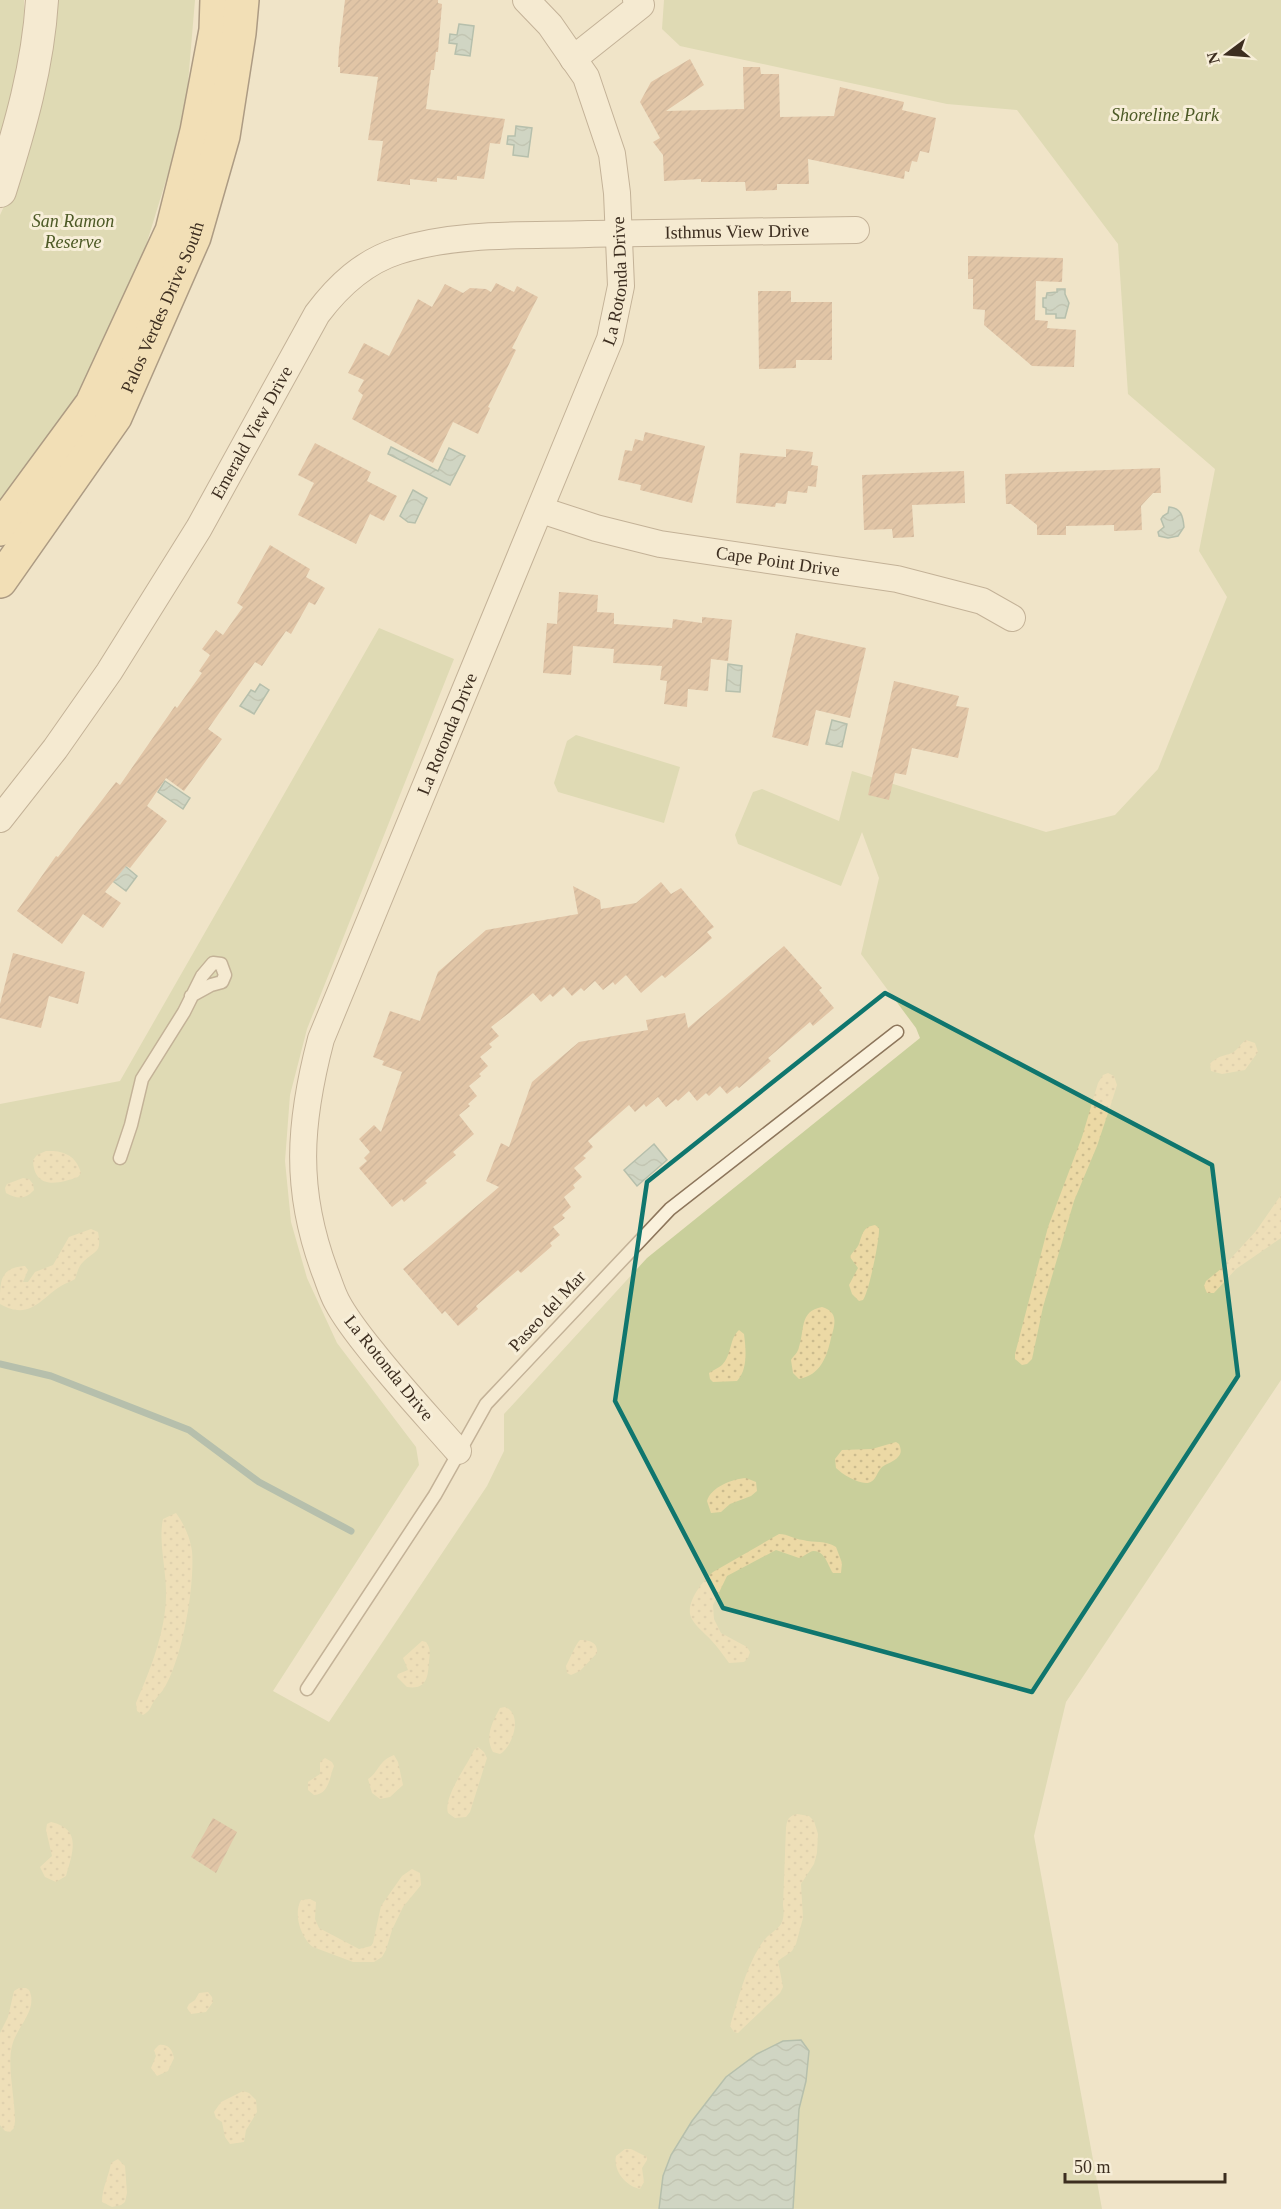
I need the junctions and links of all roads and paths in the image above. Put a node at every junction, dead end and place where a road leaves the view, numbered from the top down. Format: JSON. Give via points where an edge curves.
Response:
{"nodes":[{"id":1,"x":42,"y":0,"type":"edge"},
{"id":2,"x":217,"y":0,"type":"edge"},
{"id":3,"x":242,"y":0,"type":"edge"},
{"id":4,"x":526,"y":0,"type":"edge"},
{"id":5,"x":636,"y":0,"type":"edge"},
{"id":6,"x":573,"y":59,"type":"junction"},
{"id":7,"x":0,"y":191,"type":"edge"},
{"id":8,"x":856,"y":230,"type":"dead end"},
{"id":9,"x":619,"y":234,"type":"junction"},
{"id":10,"x":541,"y":510,"type":"junction"},
{"id":11,"x":0,"y":529,"type":"edge"},
{"id":12,"x":0,"y":581,"type":"edge"},
{"id":13,"x":1012,"y":618,"type":"dead end"},
{"id":14,"x":0,"y":819,"type":"edge"},
{"id":15,"x":191,"y":996,"type":"dead end"},
{"id":16,"x":897,"y":1032,"type":"dead end"},
{"id":17,"x":120,"y":1158,"type":"dead end"},
{"id":18,"x":458,"y":1451,"type":"junction"},
{"id":19,"x":307,"y":1689,"type":"dead end"}],
"edges":[{"from":1,"to":7,"type":"street","via":[[39,39],[21,124]]},
{"from":2,"to":11,"type":"main road","name":"Palos Verdes Drive South","via":[[216,30],[197,130],[172,231],[93,404]]},
{"from":3,"to":12,"type":"main road","name":"Palos Verdes Drive South","via":[[223,136],[194,237],[115,417]]},
{"from":4,"to":6,"type":"street","name":"La Rotonda Drive","via":[[550,25]]},
{"from":5,"to":6,"type":"street","via":[[641,5]]},
{"from":6,"to":9,"type":"street","name":"La Rotonda Drive","via":[[586,77],[612,154]]},
{"from":8,"to":9,"type":"street","name":"Isthmus View Drive"},
{"from":9,"to":10,"type":"street","name":"La Rotonda Drive","via":[[621,286],[610,339]]},
{"from":9,"to":14,"type":"street","name":"Emerald View Drive","via":[[500,236],[431,244],[397,251],[374,262],[333,291],[278,381],[199,528],[110,672]]},
{"from":10,"to":13,"type":"street","name":"Cape Point Drive","via":[[660,544],[897,579],[982,601]]},
{"from":10,"to":18,"type":"street","name":"La Rotonda Drive","via":[[321,1039],[304,1125],[303,1170],[311,1232],[337,1302],[396,1382]]},
{"from":15,"to":17,"type":"lane","via":[[142,1078]]},
{"from":16,"to":18,"type":"lane","name":"Paseo del Mar","via":[[670,1209],[486,1404]]},
{"from":18,"to":19,"type":"lane","name":"Paseo del Mar","via":[[435,1496]]}]}
